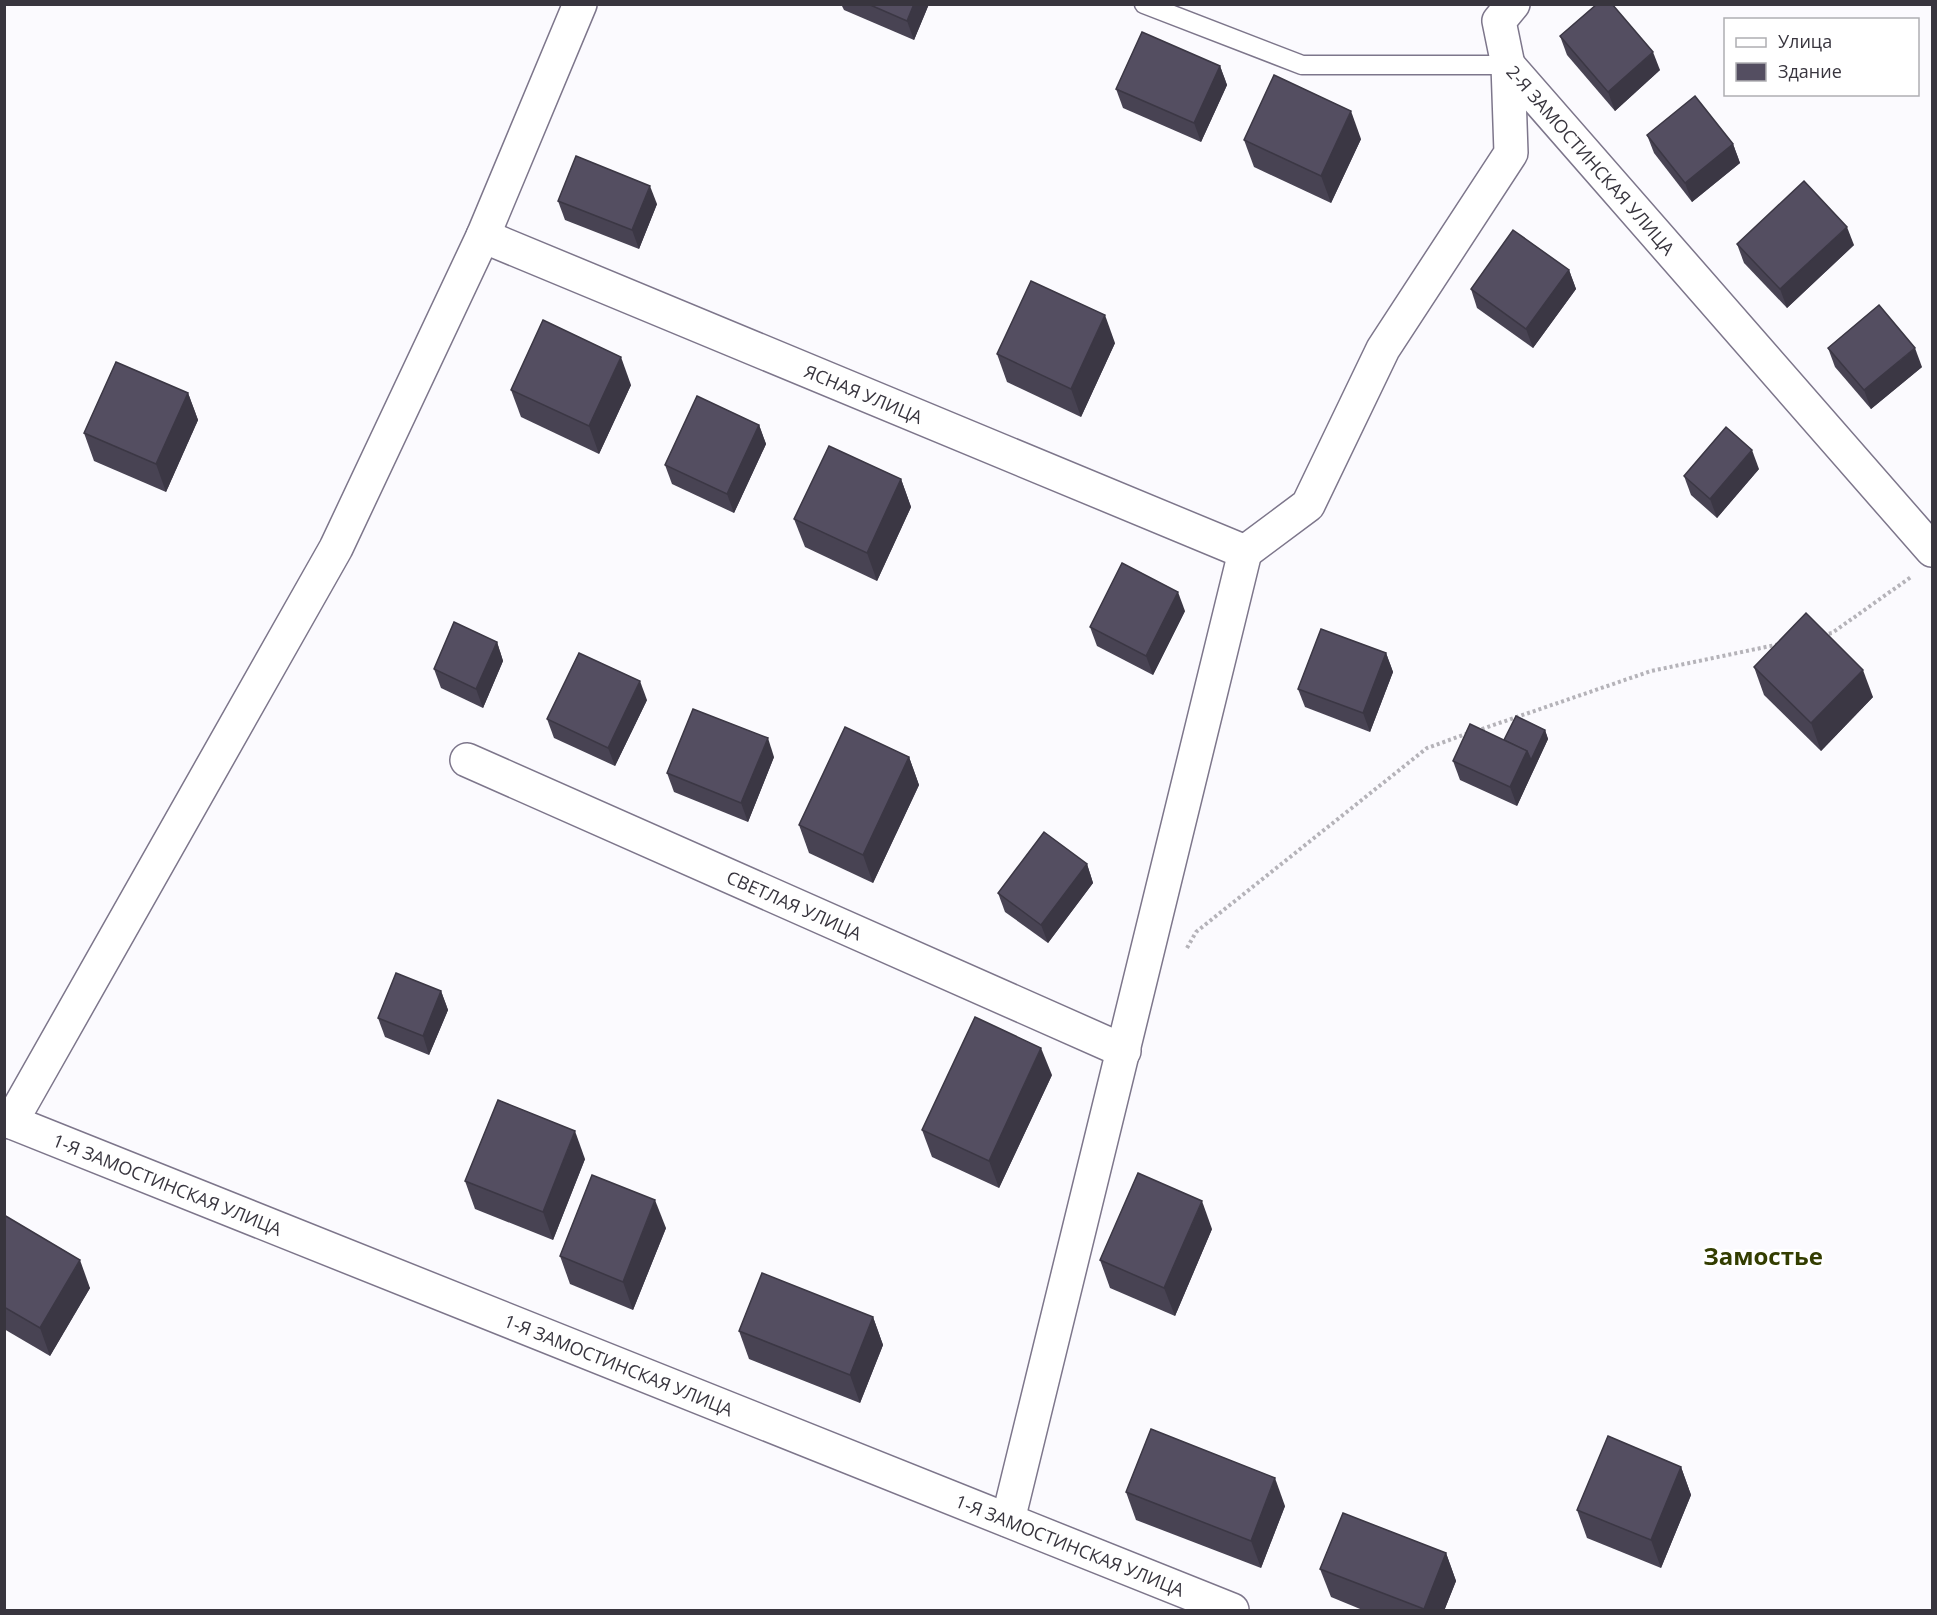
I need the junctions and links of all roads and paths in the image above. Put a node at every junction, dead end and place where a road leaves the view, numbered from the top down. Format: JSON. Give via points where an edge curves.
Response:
{"nodes":[{"id":1,"x":580,"y":4,"type":"edge"},
{"id":2,"x":1144,"y":4,"type":"edge"},
{"id":3,"x":1513,"y":4,"type":"edge"},
{"id":4,"x":1508,"y":65,"type":"junction"},
{"id":5,"x":483,"y":236,"type":"junction"},
{"id":6,"x":1245,"y":552,"type":"junction"},
{"id":7,"x":1923,"y":563,"type":"edge"},
{"id":8,"x":1821,"y":635,"type":"edge"},
{"id":9,"x":1787,"y":642,"type":"edge"},
{"id":10,"x":467,"y":760,"type":"dead end"},
{"id":11,"x":1184,"y":952,"type":"dead end"},
{"id":12,"x":1124,"y":1051,"type":"junction"},
{"id":13,"x":8,"y":1120,"type":"edge"},
{"id":14,"x":1008,"y":1520,"type":"junction"},
{"id":15,"x":1232,"y":1611,"type":"edge"}],
"edges":[{"from":1,"to":5,"type":"street"},
{"from":2,"to":4,"type":"lane","via":[[1302,65]]},
{"from":3,"to":4,"type":"street","via":[[1499,21]]},
{"from":4,"to":6,"type":"street","name":"2-Я ЗАМОСТИНСКАЯ УЛИЦА","via":[[1511,153],[1383,349],[1308,505]]},
{"from":4,"to":7,"type":"street","name":"2-Я ЗАМОСТИНСКАЯ УЛИЦА"},
{"from":5,"to":6,"type":"street","name":"ЯСНАЯ УЛИЦА"},
{"from":5,"to":13,"type":"street","via":[[336,548]]},
{"from":6,"to":12,"type":"street"},
{"from":7,"to":8,"type":"path","via":[[1832,633]]},
{"from":9,"to":11,"type":"path","via":[[1651,670],[1426,748],[1196,932]]},
{"from":10,"to":12,"type":"street","name":"СВЕТЛАЯ УЛИЦА"},
{"from":12,"to":14,"type":"street"},
{"from":13,"to":14,"type":"street","name":"1-Я ЗАМОСТИНСКАЯ УЛИЦА"},
{"from":14,"to":15,"type":"street","name":"1-Я ЗАМОСТИНСКАЯ УЛИЦА"}]}
